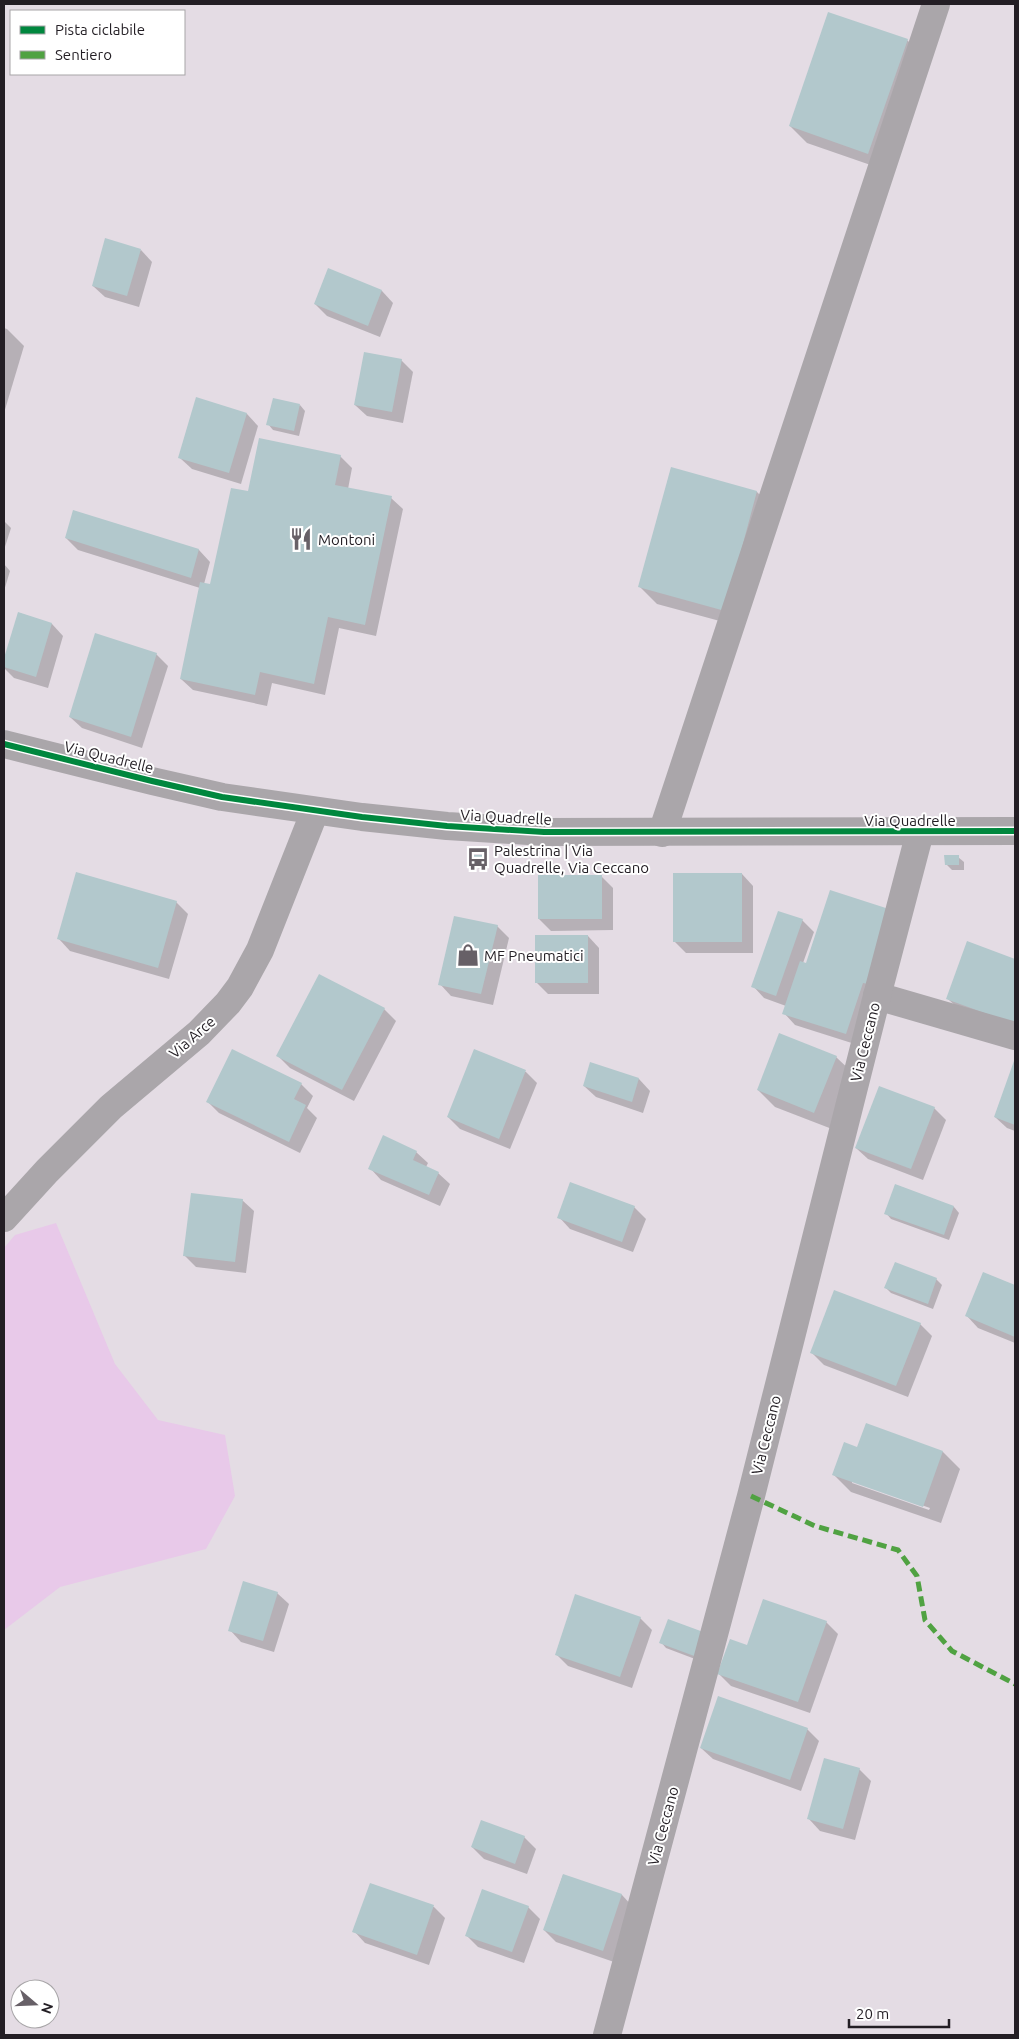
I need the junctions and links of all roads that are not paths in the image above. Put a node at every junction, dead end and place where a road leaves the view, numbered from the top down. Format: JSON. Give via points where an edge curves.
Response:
{"nodes":[{"id":1,"x":936,"y":4,"type":"edge"},
{"id":2,"x":4,"y":744,"type":"edge"},
{"id":3,"x":315,"y":811,"type":"junction"},
{"id":4,"x":1015,"y":831,"type":"edge"},
{"id":5,"x":662,"y":832,"type":"junction"},
{"id":6,"x":920,"y":832,"type":"junction"},
{"id":7,"x":877,"y":996,"type":"junction"},
{"id":8,"x":1015,"y":1036,"type":"edge"},
{"id":9,"x":4,"y":1218,"type":"edge"},
{"id":10,"x":607,"y":2035,"type":"edge"}],
"edges":[{"from":1,"to":5,"type":"street"},
{"from":2,"to":3,"type":"street","name":"Via Quadrelle","via":[[186,789]]},
{"from":3,"to":5,"type":"street","name":"Via Quadrelle","via":[[544,832]]},
{"from":3,"to":9,"type":"street","name":"Via Arce","via":[[260,950],[228,1004],[104,1114]]},
{"from":4,"to":6,"type":"street","name":"Via Quadrelle"},
{"from":5,"to":6,"type":"street","name":"Via Quadrelle"},
{"from":6,"to":7,"type":"street","name":"Via Ceccano"},
{"from":7,"to":8,"type":"street"},
{"from":7,"to":10,"type":"street","name":"Via Ceccano","via":[[751,1496]]}]}
